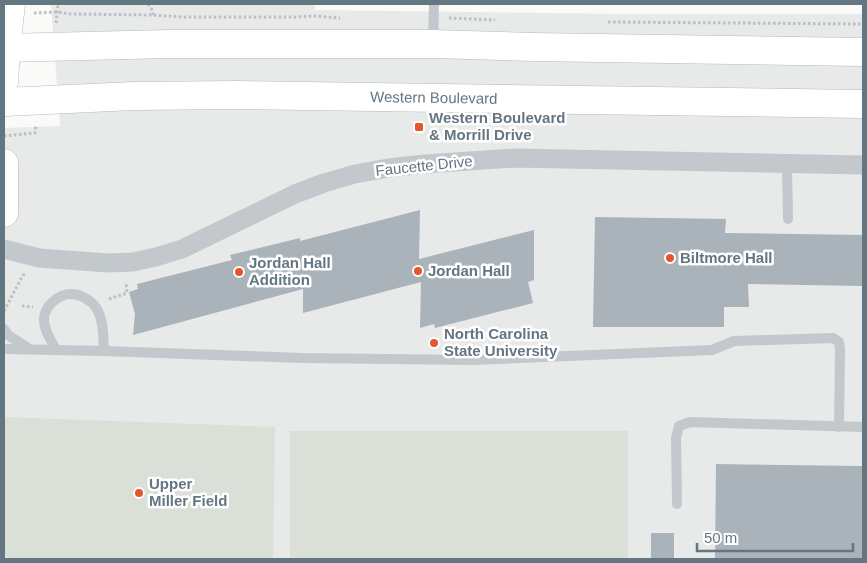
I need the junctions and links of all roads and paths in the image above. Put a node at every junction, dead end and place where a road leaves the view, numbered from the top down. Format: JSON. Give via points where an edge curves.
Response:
{"nodes":[{"id":1,"x":11,"y":4,"type":"edge"},
{"id":2,"x":58,"y":4,"type":"edge"},
{"id":3,"x":148,"y":4,"type":"edge"},
{"id":4,"x":434,"y":4,"type":"edge"},
{"id":5,"x":153,"y":15,"type":"junction"},
{"id":6,"x":314,"y":16,"type":"dead end"},
{"id":7,"x":456,"y":18,"type":"dead end"},
{"id":8,"x":503,"y":20,"type":"dead end"},
{"id":9,"x":600,"y":22,"type":"dead end"},
{"id":10,"x":863,"y":24,"type":"edge"},
{"id":11,"x":433,"y":44,"type":"junction"},
{"id":12,"x":5,"y":48,"type":"edge"},
{"id":13,"x":863,"y":52,"type":"edge"},
{"id":14,"x":4,"y":82,"type":"edge"},
{"id":15,"x":4,"y":102,"type":"edge"},
{"id":16,"x":863,"y":104,"type":"edge"},
{"id":17,"x":35,"y":133,"type":"dead end"},
{"id":18,"x":4,"y":136,"type":"edge"},
{"id":19,"x":4,"y":163,"type":"edge"},
{"id":20,"x":787,"y":164,"type":"junction"},
{"id":21,"x":863,"y":165,"type":"edge"},
{"id":22,"x":4,"y":213,"type":"edge"},
{"id":23,"x":788,"y":219,"type":"dead end"},
{"id":24,"x":4,"y":249,"type":"edge"},
{"id":25,"x":30,"y":274,"type":"dead end"},
{"id":26,"x":126,"y":277,"type":"dead end"},
{"id":27,"x":104,"y":302,"type":"dead end"},
{"id":28,"x":4,"y":311,"type":"edge"},
{"id":29,"x":4,"y":329,"type":"edge"},
{"id":30,"x":4,"y":349,"type":"edge"},
{"id":31,"x":28,"y":349,"type":"junction"},
{"id":32,"x":56,"y":350,"type":"junction"},
{"id":33,"x":104,"y":351,"type":"junction"},
{"id":34,"x":839,"y":427,"type":"junction"},
{"id":35,"x":863,"y":427,"type":"edge"},
{"id":36,"x":677,"y":504,"type":"dead end"}],
"edges":[{"from":1,"to":12,"type":"main road"},
{"from":2,"to":5,"type":"path","via":[[58,12],[71,14]]},
{"from":3,"to":5,"type":"path"},
{"from":4,"to":11,"type":"lane"},
{"from":5,"to":6,"type":"path","via":[[183,18]]},
{"from":7,"to":8,"type":"path"},
{"from":9,"to":10,"type":"path"},
{"from":11,"to":12,"type":"main road"},
{"from":11,"to":13,"type":"main road"},
{"from":12,"to":14,"type":"main road"},
{"from":15,"to":16,"type":"main road","name":"Western Boulevard","via":[[246,95]]},
{"from":17,"to":18,"type":"path"},
{"from":19,"to":22,"type":"main road"},
{"from":20,"to":21,"type":"street","name":"Faucette Drive"},
{"from":20,"to":23,"type":"lane"},
{"from":20,"to":24,"type":"street","name":"Faucette Drive","via":[[515,158],[388,168],[355,174],[295,194],[182,250],[156,258],[108,263],[39,258]]},
{"from":25,"to":28,"type":"path","via":[[23,275]]},
{"from":26,"to":27,"type":"path","via":[[128,293]]},
{"from":29,"to":31,"type":"lane"},
{"from":30,"to":31,"type":"lane"},
{"from":31,"to":32,"type":"lane"},
{"from":32,"to":33,"type":"lane"},
{"from":32,"to":33,"type":"lane","via":[[46,330],[44,317],[50,303],[71,294],[86,298],[97,308],[102,323]]},
{"from":33,"to":34,"type":"lane","via":[[473,360],[712,350],[734,341],[833,338],[839,342],[840,349]]},
{"from":34,"to":35,"type":"lane"},
{"from":34,"to":36,"type":"lane","via":[[690,422],[679,426],[676,438]]}]}
